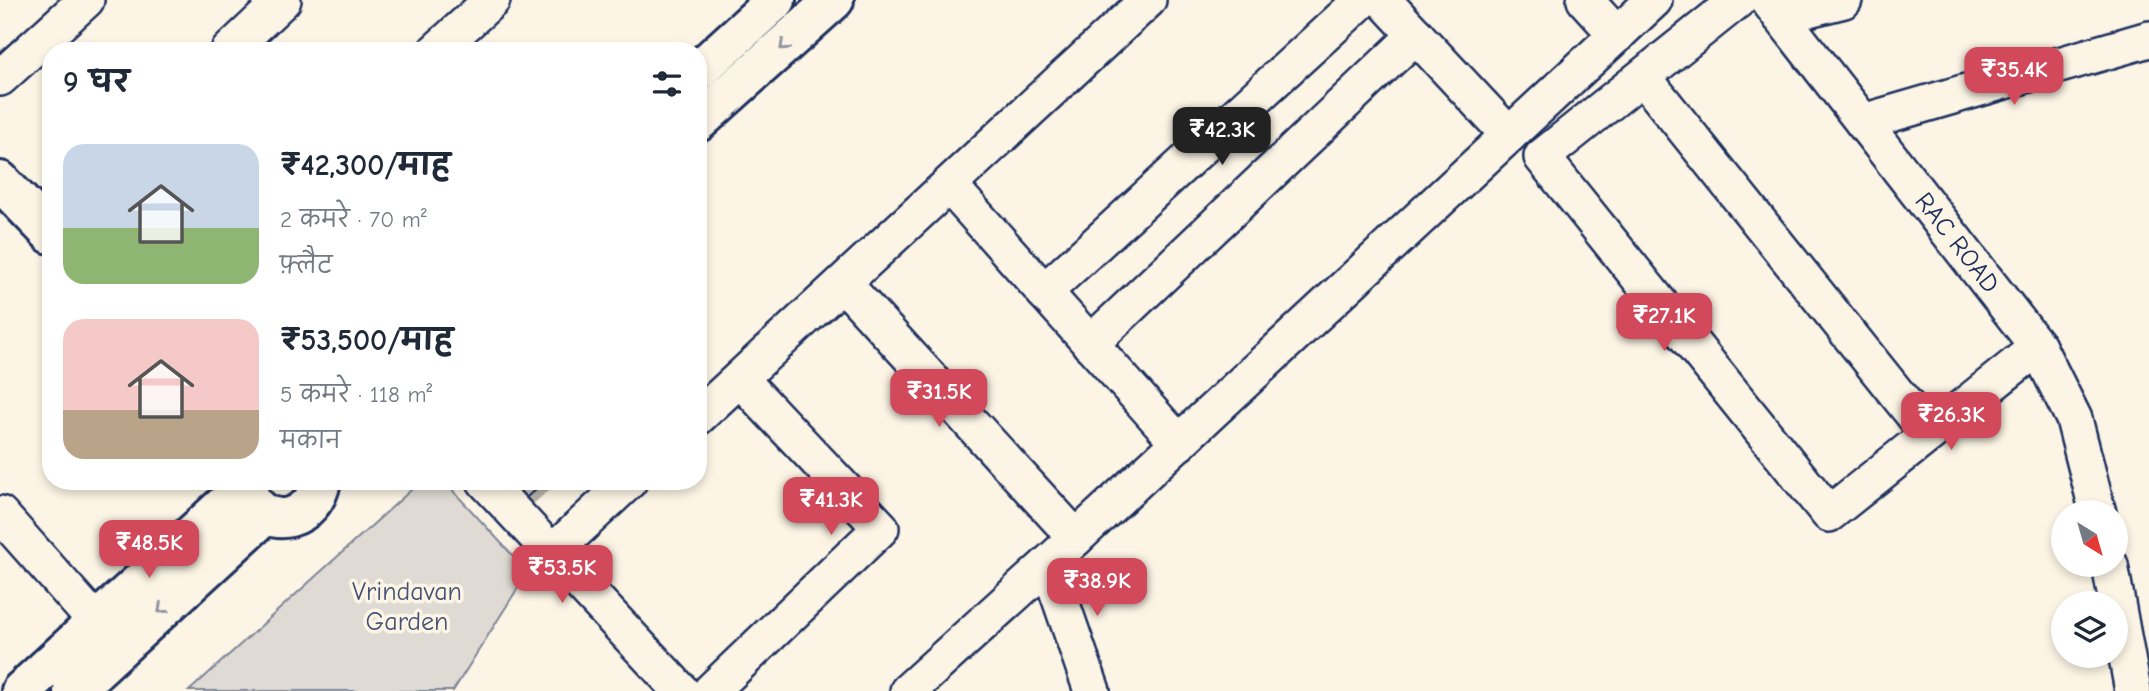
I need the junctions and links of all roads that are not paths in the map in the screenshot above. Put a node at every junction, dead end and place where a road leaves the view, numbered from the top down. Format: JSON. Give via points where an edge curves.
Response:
{"nodes":[{"id":1,"x":86,"y":0,"type":"edge"},
{"id":2,"x":283,"y":0,"type":"edge"},
{"id":3,"x":492,"y":0,"type":"edge"},
{"id":4,"x":776,"y":0,"type":"edge"},
{"id":5,"x":834,"y":0,"type":"edge"},
{"id":6,"x":1148,"y":0,"type":"edge"},
{"id":7,"x":1362,"y":0,"type":"edge"},
{"id":8,"x":1383,"y":0,"type":"edge"},
{"id":9,"x":1585,"y":0,"type":"edge"},
{"id":10,"x":1654,"y":0,"type":"edge"},
{"id":11,"x":1738,"y":0,"type":"edge"},
{"id":12,"x":1832,"y":2,"type":"edge"},
{"id":13,"x":1774,"y":8,"type":"edge"},
{"id":14,"x":1416,"y":35,"type":"junction"},
{"id":15,"x":1617,"y":35,"type":"junction"},
{"id":16,"x":2149,"y":39,"type":"edge"},
{"id":17,"x":239,"y":42,"type":"edge"},
{"id":18,"x":446,"y":42,"type":"edge"},
{"id":19,"x":707,"y":63,"type":"edge"},
{"id":20,"x":1643,"y":77,"type":"junction"},
{"id":21,"x":0,"y":78,"type":"edge"},
{"id":22,"x":707,"y":114,"type":"edge"},
{"id":23,"x":1863,"y":122,"type":"junction"},
{"id":24,"x":1509,"y":135,"type":"junction"},
{"id":25,"x":0,"y":181,"type":"edge"},
{"id":26,"x":948,"y":185,"type":"junction"},
{"id":27,"x":42,"y":220,"type":"edge"},
{"id":28,"x":843,"y":283,"type":"junction"},
{"id":29,"x":1044,"y":292,"type":"junction"},
{"id":30,"x":1090,"y":344,"type":"junction"},
{"id":31,"x":2038,"y":347,"type":"junction"},
{"id":32,"x":740,"y":379,"type":"junction"},
{"id":33,"x":707,"y":409,"type":"edge"},
{"id":34,"x":1929,"y":434,"type":"junction"},
{"id":35,"x":1179,"y":443,"type":"junction"},
{"id":36,"x":319,"y":490,"type":"edge"},
{"id":37,"x":493,"y":490,"type":"edge"},
{"id":38,"x":619,"y":490,"type":"edge"},
{"id":39,"x":252,"y":493,"type":"edge"},
{"id":40,"x":2095,"y":500,"type":"edge"},
{"id":41,"x":0,"y":514,"type":"edge"},
{"id":42,"x":1076,"y":538,"type":"junction"},
{"id":43,"x":552,"y":553,"type":"junction"},
{"id":44,"x":1048,"y":564,"type":"junction"},
{"id":45,"x":2112,"y":578,"type":"edge"},
{"id":46,"x":96,"y":622,"type":"junction"},
{"id":47,"x":21,"y":691,"type":"edge"},
{"id":48,"x":73,"y":691,"type":"edge"},
{"id":49,"x":681,"y":691,"type":"edge"},
{"id":50,"x":711,"y":691,"type":"edge"},
{"id":51,"x":908,"y":691,"type":"edge"},
{"id":52,"x":1092,"y":691,"type":"edge"},
{"id":53,"x":2133,"y":691,"type":"edge"}],
"edges":[{"from":1,"to":21,"type":"street"},
{"from":2,"to":17,"type":"street"},
{"from":3,"to":18,"type":"street"},
{"from":4,"to":19,"type":"street"},
{"from":5,"to":22,"type":"street","one_way":true},
{"from":6,"to":26,"type":"street"},
{"from":7,"to":29,"type":"street"},
{"from":8,"to":14,"type":"street"},
{"from":9,"to":15,"type":"street"},
{"from":10,"to":15,"type":"street"},
{"from":11,"to":20,"type":"street"},
{"from":12,"to":13,"type":"street"},
{"from":13,"to":23,"type":"street","name":"RAC ROAD"},
{"from":14,"to":24,"type":"street"},
{"from":14,"to":30,"type":"street"},
{"from":15,"to":24,"type":"street"},
{"from":16,"to":23,"type":"street"},
{"from":20,"to":34,"type":"street"},
{"from":20,"to":34,"type":"street","via":[[1542,157],[1829,514]]},
{"from":23,"to":31,"type":"street","name":"RAC ROAD"},
{"from":24,"to":35,"type":"street"},
{"from":25,"to":27,"type":"street"},
{"from":26,"to":28,"type":"street"},
{"from":26,"to":29,"type":"street"},
{"from":28,"to":32,"type":"street"},
{"from":28,"to":42,"type":"street"},
{"from":29,"to":30,"type":"street"},
{"from":30,"to":35,"type":"street"},
{"from":31,"to":34,"type":"street"},
{"from":31,"to":40,"type":"street","name":"RAC ROAD","via":[[2074,419]]},
{"from":32,"to":33,"type":"street"},
{"from":32,"to":50,"type":"street","via":[[881,528]]},
{"from":35,"to":42,"type":"street"},
{"from":36,"to":39,"type":"street","via":[[308,509],[283,518]]},
{"from":37,"to":43,"type":"street"},
{"from":38,"to":43,"type":"street"},
{"from":39,"to":46,"type":"street"},
{"from":39,"to":48,"type":"street","one_way":true},
{"from":41,"to":46,"type":"street"},
{"from":42,"to":44,"type":"street"},
{"from":43,"to":49,"type":"street"},
{"from":44,"to":51,"type":"street"},
{"from":44,"to":52,"type":"street"},
{"from":45,"to":53,"type":"street"},
{"from":46,"to":47,"type":"street"}]}
